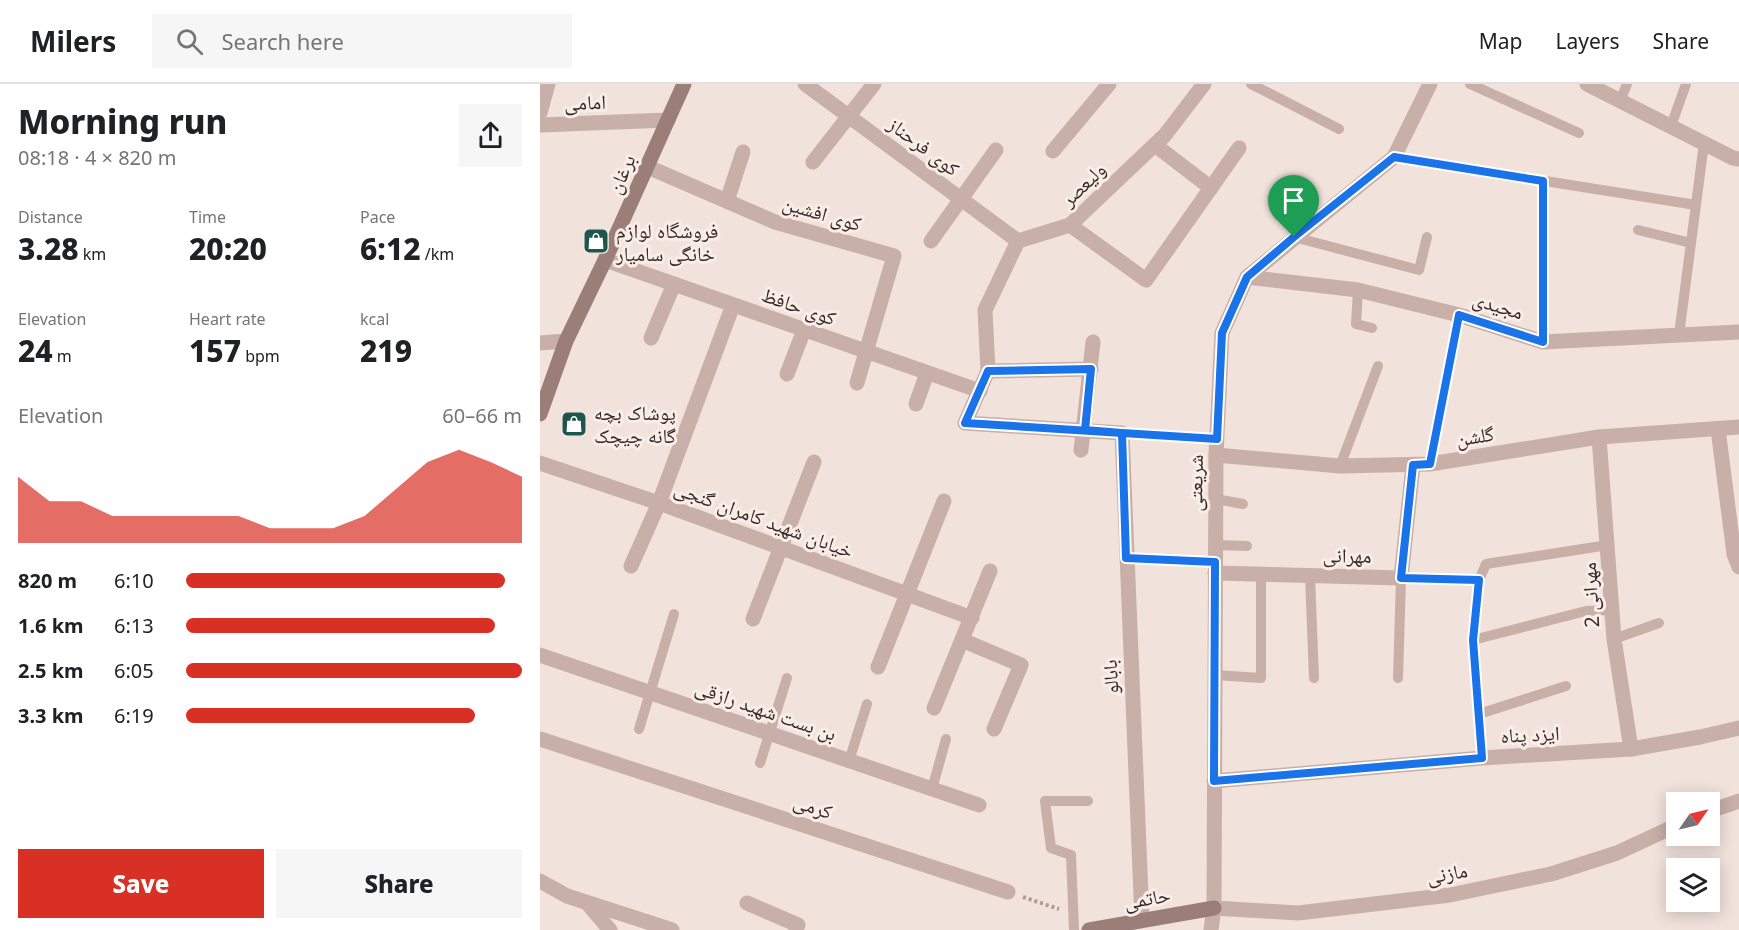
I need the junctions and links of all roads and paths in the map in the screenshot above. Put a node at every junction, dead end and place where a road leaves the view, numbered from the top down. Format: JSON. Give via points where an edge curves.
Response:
{"nodes":[{"id":1,"x":548,"y":84,"type":"edge"},
{"id":2,"x":684,"y":84,"type":"edge"},
{"id":3,"x":805,"y":84,"type":"edge"},
{"id":4,"x":874,"y":84,"type":"edge"},
{"id":5,"x":1109,"y":84,"type":"edge"},
{"id":6,"x":1204,"y":84,"type":"edge"},
{"id":7,"x":1251,"y":84,"type":"edge"},
{"id":8,"x":1430,"y":84,"type":"edge"},
{"id":9,"x":1470,"y":84,"type":"edge"},
{"id":10,"x":1587,"y":84,"type":"edge"},
{"id":11,"x":1627,"y":84,"type":"edge"},
{"id":12,"x":1686,"y":84,"type":"edge"},
{"id":13,"x":1620,"y":101,"type":"junction"},
{"id":14,"x":540,"y":113,"type":"edge"},
{"id":15,"x":849,"y":116,"type":"junction"},
{"id":16,"x":668,"y":120,"type":"junction"},
{"id":17,"x":540,"y":125,"type":"edge"},
{"id":18,"x":1671,"y":126,"type":"junction"},
{"id":19,"x":1339,"y":129,"type":"dead end"},
{"id":20,"x":1579,"y":133,"type":"dead end"},
{"id":21,"x":1704,"y":142,"type":"junction"},
{"id":22,"x":1155,"y":145,"type":"junction"},
{"id":23,"x":1239,"y":148,"type":"dead end"},
{"id":24,"x":996,"y":150,"type":"dead end"},
{"id":25,"x":1053,"y":151,"type":"dead end"},
{"id":26,"x":743,"y":152,"type":"dead end"},
{"id":27,"x":1394,"y":157,"type":"junction"},
{"id":28,"x":1739,"y":159,"type":"edge"},
{"id":29,"x":813,"y":162,"type":"dead end"},
{"id":30,"x":648,"y":167,"type":"junction"},
{"id":31,"x":1543,"y":181,"type":"junction"},
{"id":32,"x":1211,"y":188,"type":"junction"},
{"id":33,"x":961,"y":200,"type":"junction"},
{"id":34,"x":727,"y":201,"type":"junction"},
{"id":35,"x":1696,"y":206,"type":"junction"},
{"id":36,"x":1070,"y":225,"type":"junction"},
{"id":37,"x":1638,"y":230,"type":"dead end"},
{"id":38,"x":1294,"y":237,"type":"junction"},
{"id":39,"x":1427,"y":237,"type":"dead end"},
{"id":40,"x":931,"y":241,"type":"dead end"},
{"id":41,"x":1018,"y":241,"type":"junction"},
{"id":42,"x":1691,"y":243,"type":"junction"},
{"id":43,"x":605,"y":260,"type":"junction"},
{"id":44,"x":1247,"y":277,"type":"junction"},
{"id":45,"x":674,"y":284,"type":"junction"},
{"id":46,"x":1358,"y":290,"type":"junction"},
{"id":47,"x":733,"y":305,"type":"junction"},
{"id":48,"x":1459,"y":315,"type":"junction"},
{"id":49,"x":1372,"y":328,"type":"dead end"},
{"id":50,"x":804,"y":330,"type":"junction"},
{"id":51,"x":1739,"y":332,"type":"edge"},
{"id":52,"x":1679,"y":335,"type":"junction"},
{"id":53,"x":651,"y":338,"type":"dead end"},
{"id":54,"x":566,"y":341,"type":"junction"},
{"id":55,"x":1093,"y":342,"type":"dead end"},
{"id":56,"x":1543,"y":342,"type":"junction"},
{"id":57,"x":540,"y":343,"type":"edge"},
{"id":58,"x":867,"y":352,"type":"junction"},
{"id":59,"x":1378,"y":366,"type":"dead end"},
{"id":60,"x":1091,"y":369,"type":"junction"},
{"id":61,"x":988,"y":371,"type":"junction"},
{"id":62,"x":927,"y":373,"type":"junction"},
{"id":63,"x":787,"y":374,"type":"dead end"},
{"id":64,"x":857,"y":383,"type":"dead end"},
{"id":65,"x":980,"y":391,"type":"junction"},
{"id":66,"x":916,"y":404,"type":"dead end"},
{"id":67,"x":540,"y":414,"type":"edge"},
{"id":68,"x":1739,"y":427,"type":"edge"},
{"id":69,"x":1718,"y":429,"type":"junction"},
{"id":70,"x":1085,"y":430,"type":"junction"},
{"id":71,"x":1122,"y":433,"type":"junction"},
{"id":72,"x":1599,"y":437,"type":"junction"},
{"id":73,"x":1217,"y":439,"type":"junction"},
{"id":74,"x":1081,"y":450,"type":"dead end"},
{"id":75,"x":1216,"y":455,"type":"junction"},
{"id":76,"x":814,"y":462,"type":"dead end"},
{"id":77,"x":540,"y":463,"type":"edge"},
{"id":78,"x":1430,"y":464,"type":"junction"},
{"id":79,"x":1413,"y":465,"type":"junction"},
{"id":80,"x":1340,"y":466,"type":"junction"},
{"id":81,"x":1216,"y":499,"type":"junction"},
{"id":82,"x":944,"y":501,"type":"dead end"},
{"id":83,"x":659,"y":503,"type":"junction"},
{"id":84,"x":1243,"y":504,"type":"dead end"},
{"id":85,"x":1215,"y":544,"type":"junction"},
{"id":86,"x":1608,"y":545,"type":"junction"},
{"id":87,"x":1247,"y":546,"type":"dead end"},
{"id":88,"x":780,"y":548,"type":"junction"},
{"id":89,"x":1126,"y":558,"type":"junction"},
{"id":90,"x":631,"y":566,"type":"dead end"},
{"id":91,"x":1739,"y":567,"type":"edge"},
{"id":92,"x":1215,"y":568,"type":"junction"},
{"id":93,"x":990,"y":572,"type":"dead end"},
{"id":94,"x":1261,"y":574,"type":"junction"},
{"id":95,"x":1310,"y":576,"type":"junction"},
{"id":96,"x":1401,"y":578,"type":"junction"},
{"id":97,"x":1479,"y":580,"type":"junction"},
{"id":98,"x":906,"y":593,"type":"junction"},
{"id":99,"x":1611,"y":610,"type":"junction"},
{"id":100,"x":674,"y":614,"type":"dead end"},
{"id":101,"x":972,"y":618,"type":"junction"},
{"id":102,"x":753,"y":619,"type":"dead end"},
{"id":103,"x":1659,"y":623,"type":"dead end"},
{"id":104,"x":1614,"y":639,"type":"junction"},
{"id":105,"x":962,"y":640,"type":"junction"},
{"id":106,"x":1473,"y":640,"type":"junction"},
{"id":107,"x":540,"y":655,"type":"edge"},
{"id":108,"x":878,"y":667,"type":"dead end"},
{"id":109,"x":1215,"y":675,"type":"junction"},
{"id":110,"x":787,"y":678,"type":"dead end"},
{"id":111,"x":1314,"y":678,"type":"dead end"},
{"id":112,"x":1398,"y":678,"type":"dead end"},
{"id":113,"x":1566,"y":686,"type":"dead end"},
{"id":114,"x":651,"y":693,"type":"junction"},
{"id":115,"x":867,"y":704,"type":"dead end"},
{"id":116,"x":934,"y":708,"type":"dead end"},
{"id":117,"x":1479,"y":714,"type":"junction"},
{"id":118,"x":1739,"y":728,"type":"edge"},
{"id":119,"x":639,"y":729,"type":"dead end"},
{"id":120,"x":994,"y":729,"type":"dead end"},
{"id":121,"x":769,"y":734,"type":"junction"},
{"id":122,"x":540,"y":739,"type":"edge"},
{"id":123,"x":946,"y":739,"type":"dead end"},
{"id":124,"x":1631,"y":749,"type":"junction"},
{"id":125,"x":1482,"y":758,"type":"junction"},
{"id":126,"x":849,"y":761,"type":"junction"},
{"id":127,"x":760,"y":763,"type":"dead end"},
{"id":128,"x":1214,"y":781,"type":"junction"},
{"id":129,"x":932,"y":789,"type":"junction"},
{"id":130,"x":1088,"y":801,"type":"dead end"},
{"id":131,"x":1739,"y":801,"type":"edge"},
{"id":132,"x":979,"y":806,"type":"dead end"},
{"id":133,"x":1720,"y":808,"type":"edge"},
{"id":134,"x":1666,"y":830,"type":"edge"},
{"id":135,"x":540,"y":881,"type":"edge"},
{"id":136,"x":1008,"y":892,"type":"joint"},
{"id":137,"x":587,"y":903,"type":"junction"},
{"id":138,"x":747,"y":903,"type":"dead end"},
{"id":139,"x":1214,"y":908,"type":"junction"},
{"id":140,"x":1073,"y":914,"type":"junction"},
{"id":141,"x":1142,"y":920,"type":"junction"},
{"id":142,"x":610,"y":930,"type":"edge"},
{"id":143,"x":672,"y":930,"type":"edge"},
{"id":144,"x":796,"y":930,"type":"edge"},
{"id":145,"x":1074,"y":930,"type":"edge"},
{"id":146,"x":1089,"y":930,"type":"edge"},
{"id":147,"x":1211,"y":930,"type":"edge"}],
"edges":[{"from":1,"to":14,"type":"street"},
{"from":2,"to":16,"type":"main road","name":"برغان"},
{"from":3,"to":15,"type":"street","name":"کوی فرحناز"},
{"from":4,"to":15,"type":"street"},
{"from":5,"to":25,"type":"street"},
{"from":6,"to":22,"type":"street","name":"ولیعصر"},
{"from":7,"to":19,"type":"lane"},
{"from":8,"to":27,"type":"street","name":"شریعتی"},
{"from":9,"to":20,"type":"lane"},
{"from":10,"to":13,"type":"street"},
{"from":11,"to":13,"type":"lane"},
{"from":12,"to":18,"type":"lane"},
{"from":13,"to":18,"type":"street"},
{"from":15,"to":29,"type":"street"},
{"from":15,"to":33,"type":"street","name":"کوی فرحناز"},
{"from":16,"to":17,"type":"street","name":"امامی"},
{"from":16,"to":30,"type":"main road","name":"برغان"},
{"from":18,"to":21,"type":"street"},
{"from":21,"to":28,"type":"street"},
{"from":21,"to":35,"type":"lane"},
{"from":22,"to":32,"type":"street"},
{"from":22,"to":36,"type":"street","name":"ولیعصر"},
{"from":23,"to":32,"type":"street"},
{"from":24,"to":33,"type":"street"},
{"from":26,"to":34,"type":"street"},
{"from":27,"to":31,"type":"lane"},
{"from":27,"to":38,"type":"street","name":"شریعتی"},
{"from":30,"to":34,"type":"street","name":"کوی افشین"},
{"from":30,"to":43,"type":"main road","name":"برغان"},
{"from":31,"to":35,"type":"lane"},
{"from":31,"to":56,"type":"lane"},
{"from":32,"to":36,"type":"street","via":[[1146,280]]},
{"from":33,"to":40,"type":"street"},
{"from":33,"to":41,"type":"street","name":"کوی فرحناز"},
{"from":34,"to":58,"type":"street","name":"کوی افشین","via":[[775,222],[894,256]]},
{"from":35,"to":42,"type":"lane"},
{"from":36,"to":41,"type":"street","name":"ولیعصر"},
{"from":37,"to":42,"type":"lane"},
{"from":38,"to":39,"type":"lane","via":[[1419,270]]},
{"from":38,"to":44,"type":"street","name":"شریعتی"},
{"from":41,"to":61,"type":"street","via":[[985,310]]},
{"from":42,"to":52,"type":"lane"},
{"from":43,"to":45,"type":"street","name":"کوی حافظ"},
{"from":43,"to":54,"type":"main road","name":"برغان"},
{"from":44,"to":46,"type":"street","name":"مجیدی"},
{"from":44,"to":73,"type":"street","name":"شریعتی","via":[[1222,333]]},
{"from":45,"to":47,"type":"street","name":"کوی حافظ"},
{"from":45,"to":53,"type":"street"},
{"from":46,"to":48,"type":"street","name":"مجیدی"},
{"from":46,"to":49,"type":"lane","via":[[1356,324]]},
{"from":47,"to":50,"type":"street","name":"کوی حافظ"},
{"from":47,"to":83,"type":"street"},
{"from":48,"to":56,"type":"street","name":"مجیدی"},
{"from":48,"to":78,"type":"lane"},
{"from":50,"to":58,"type":"street","name":"کوی حافظ"},
{"from":50,"to":63,"type":"street"},
{"from":51,"to":52,"type":"street","name":"مجیدی"},
{"from":52,"to":56,"type":"street","name":"مجیدی"},
{"from":54,"to":57,"type":"street"},
{"from":54,"to":67,"type":"main road","name":"برغان"},
{"from":55,"to":60,"type":"street"},
{"from":58,"to":62,"type":"street","name":"کوی حافظ"},
{"from":58,"to":64,"type":"street"},
{"from":59,"to":80,"type":"lane"},
{"from":60,"to":61,"type":"street"},
{"from":60,"to":70,"type":"street"},
{"from":61,"to":65,"type":"street"},
{"from":62,"to":65,"type":"street","name":"کوی حافظ"},
{"from":62,"to":66,"type":"street"},
{"from":65,"to":70,"type":"street","via":[[965,423]]},
{"from":68,"to":69,"type":"street","name":"گلشن"},
{"from":69,"to":72,"type":"street","name":"گلشن"},
{"from":69,"to":91,"type":"street"},
{"from":70,"to":71,"type":"street"},
{"from":70,"to":74,"type":"street"},
{"from":71,"to":73,"type":"path"},
{"from":71,"to":89,"type":"street","name":"بابالو"},
{"from":72,"to":78,"type":"street","name":"گلشن"},
{"from":72,"to":86,"type":"street","name":"مهرانی 2"},
{"from":73,"to":75,"type":"street","name":"شریعتی"},
{"from":75,"to":80,"type":"street","name":"گلشن"},
{"from":75,"to":81,"type":"street","name":"شریعتی"},
{"from":76,"to":88,"type":"street"},
{"from":77,"to":83,"type":"street","name":"خیابان شهید کامران گنجی"},
{"from":78,"to":79,"type":"street","name":"گلشن"},
{"from":79,"to":80,"type":"street","name":"گلشن"},
{"from":79,"to":96,"type":"street"},
{"from":81,"to":84,"type":"lane"},
{"from":81,"to":85,"type":"street","name":"شریعتی"},
{"from":82,"to":98,"type":"street"},
{"from":83,"to":88,"type":"street","name":"خیابان شهید کامران گنجی"},
{"from":83,"to":90,"type":"street"},
{"from":85,"to":87,"type":"lane"},
{"from":85,"to":92,"type":"street","name":"شریعتی"},
{"from":86,"to":97,"type":"lane","via":[[1486,564]]},
{"from":86,"to":99,"type":"street","name":"مهرانی 2"},
{"from":88,"to":98,"type":"street","name":"خیابان شهید کامران گنجی"},
{"from":88,"to":102,"type":"street"},
{"from":89,"to":92,"type":"path"},
{"from":89,"to":141,"type":"street","name":"بابالو"},
{"from":92,"to":94,"type":"street","name":"مهرانی"},
{"from":92,"to":109,"type":"street","name":"شریعتی"},
{"from":93,"to":101,"type":"street"},
{"from":94,"to":95,"type":"street","name":"مهرانی"},
{"from":94,"to":109,"type":"lane","via":[[1261,678]]},
{"from":95,"to":96,"type":"street","name":"مهرانی"},
{"from":95,"to":111,"type":"lane"},
{"from":96,"to":97,"type":"lane","name":"مهرانی"},
{"from":96,"to":112,"type":"lane"},
{"from":97,"to":106,"type":"lane"},
{"from":98,"to":101,"type":"street","name":"خیابان شهید کامران گنجی"},
{"from":98,"to":108,"type":"street"},
{"from":99,"to":104,"type":"street","name":"مهرانی 2"},
{"from":99,"to":106,"type":"lane","via":[[1586,611]]},
{"from":100,"to":114,"type":"lane"},
{"from":101,"to":105,"type":"street"},
{"from":103,"to":104,"type":"lane"},
{"from":104,"to":124,"type":"street","name":"مهرانی 2"},
{"from":105,"to":116,"type":"street"},
{"from":105,"to":120,"type":"street","via":[[1021,665]]},
{"from":106,"to":117,"type":"lane"},
{"from":107,"to":114,"type":"street","name":"بن بست شهید رازقی"},
{"from":109,"to":128,"type":"street","name":"شریعتی"},
{"from":110,"to":121,"type":"lane"},
{"from":113,"to":117,"type":"lane"},
{"from":114,"to":119,"type":"lane"},
{"from":114,"to":121,"type":"street","name":"بن بست شهید رازقی"},
{"from":115,"to":126,"type":"lane"},
{"from":117,"to":125,"type":"lane"},
{"from":118,"to":124,"type":"street","name":"ایزد پناه"},
{"from":121,"to":126,"type":"street","name":"بن بست شهید رازقی"},
{"from":121,"to":127,"type":"lane"},
{"from":122,"to":136,"type":"street","name":"کرمی"},
{"from":123,"to":129,"type":"lane"},
{"from":124,"to":125,"type":"street","name":"ایزد پناه"},
{"from":125,"to":128,"type":"street","name":"ایزد پناه"},
{"from":126,"to":129,"type":"street","name":"بن بست شهید رازقی"},
{"from":128,"to":139,"type":"street","name":"شریعتی"},
{"from":129,"to":132,"type":"street","name":"بن بست شهید رازقی"},
{"from":130,"to":140,"type":"lane","via":[[1045,801],[1051,848],[1071,855]]},
{"from":131,"to":133,"type":"street"},
{"from":134,"to":139,"type":"street","name":"مازنی","via":[[1617,853],[1551,874],[1450,895],[1298,913]]},
{"from":135,"to":137,"type":"street"},
{"from":136,"to":140,"type":"path"},
{"from":137,"to":142,"type":"street"},
{"from":137,"to":143,"type":"street"},
{"from":138,"to":144,"type":"street","via":[[798,925]]},
{"from":139,"to":141,"type":"main road","name":"حاتمی"},
{"from":139,"to":147,"type":"street","name":"شریعتی"},
{"from":140,"to":145,"type":"lane"},
{"from":141,"to":146,"type":"main road","name":"حاتمی"}]}
